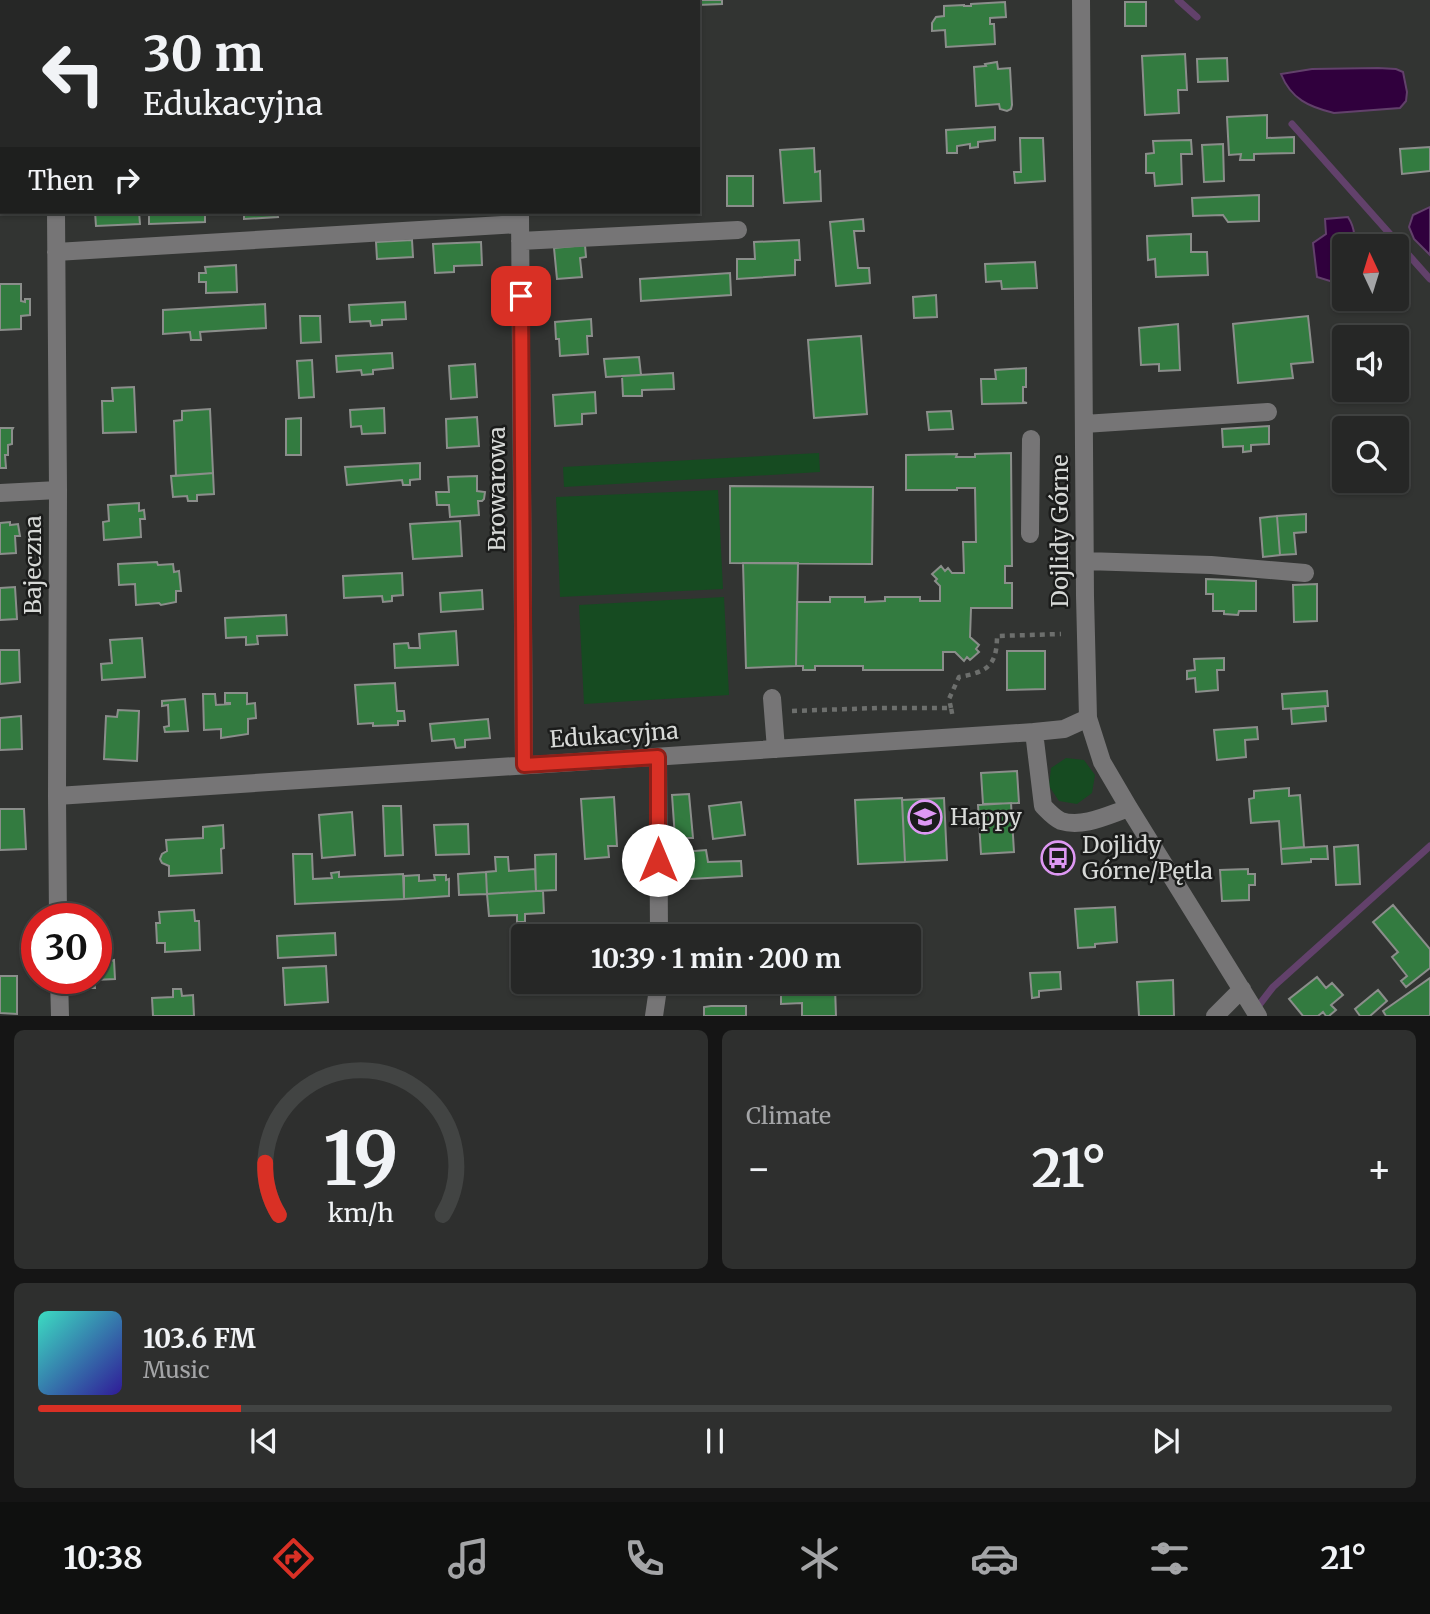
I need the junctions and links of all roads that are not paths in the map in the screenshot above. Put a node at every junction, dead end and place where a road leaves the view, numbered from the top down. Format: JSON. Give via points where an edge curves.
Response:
{"nodes":[{"id":1,"x":1081,"y":0,"type":"edge"},
{"id":2,"x":56,"y":214,"type":"edge"},
{"id":3,"x":520,"y":226,"type":"edge"},
{"id":4,"x":738,"y":230,"type":"dead end"},
{"id":5,"x":56,"y":252,"type":"junction"},
{"id":6,"x":1268,"y":412,"type":"dead end"},
{"id":7,"x":1084,"y":424,"type":"junction"},
{"id":8,"x":1031,"y":439,"type":"dead end"},
{"id":9,"x":58,"y":490,"type":"junction"},
{"id":10,"x":0,"y":493,"type":"edge"},
{"id":11,"x":1030,"y":534,"type":"dead end"},
{"id":12,"x":1085,"y":561,"type":"junction"},
{"id":13,"x":1305,"y":573,"type":"dead end"},
{"id":14,"x":773,"y":705,"type":"road end"},
{"id":15,"x":1088,"y":719,"type":"junction"},
{"id":16,"x":1034,"y":732,"type":"junction"},
{"id":17,"x":776,"y":749,"type":"junction"},
{"id":18,"x":658,"y":757,"type":"junction"},
{"id":19,"x":524,"y":765,"type":"junction"},
{"id":20,"x":57,"y":796,"type":"junction"},
{"id":21,"x":1129,"y":808,"type":"junction"},
{"id":22,"x":58,"y":903,"type":"edge"},
{"id":23,"x":659,"y":924,"type":"edge"},
{"id":24,"x":1242,"y":989,"type":"junction"},
{"id":25,"x":59,"y":994,"type":"edge"},
{"id":26,"x":657,"y":994,"type":"edge"},
{"id":27,"x":60,"y":1016,"type":"edge"},
{"id":28,"x":654,"y":1016,"type":"edge"},
{"id":29,"x":1215,"y":1016,"type":"edge"},
{"id":30,"x":1258,"y":1016,"type":"edge"}],
"edges":[{"from":1,"to":7,"type":"street","name":"Dojlidy Górne"},
{"from":2,"to":5,"type":"street","name":"Bajeczna"},
{"from":3,"to":4,"type":"street"},
{"from":3,"to":5,"type":"street"},
{"from":3,"to":19,"type":"street","name":"Browarowa"},
{"from":5,"to":9,"type":"street","name":"Bajeczna"},
{"from":6,"to":7,"type":"street"},
{"from":7,"to":12,"type":"street","name":"Dojlidy Górne"},
{"from":8,"to":11,"type":"street"},
{"from":9,"to":10,"type":"street"},
{"from":9,"to":20,"type":"street","name":"Bajeczna"},
{"from":12,"to":13,"type":"street"},
{"from":12,"to":15,"type":"street","name":"Dojlidy Górne"},
{"from":14,"to":17,"type":"street"},
{"from":15,"to":16,"type":"street","name":"Edukacyjna","via":[[1064,729]]},
{"from":15,"to":21,"type":"street","name":"Dojlidy Górne","via":[[1102,762]]},
{"from":16,"to":17,"type":"street","name":"Edukacyjna"},
{"from":16,"to":21,"type":"street","via":[[1043,806],[1058,820],[1091,821]]},
{"from":17,"to":18,"type":"street","name":"Edukacyjna"},
{"from":18,"to":19,"type":"street","name":"Edukacyjna"},
{"from":18,"to":23,"type":"street"},
{"from":19,"to":20,"type":"street","name":"Edukacyjna"},
{"from":20,"to":22,"type":"street","name":"Bajeczna"},
{"from":21,"to":24,"type":"street","name":"Dojlidy Górne"},
{"from":24,"to":29,"type":"street"},
{"from":24,"to":30,"type":"street","name":"Dojlidy Górne"},
{"from":25,"to":27,"type":"street"},
{"from":26,"to":28,"type":"street"}]}
